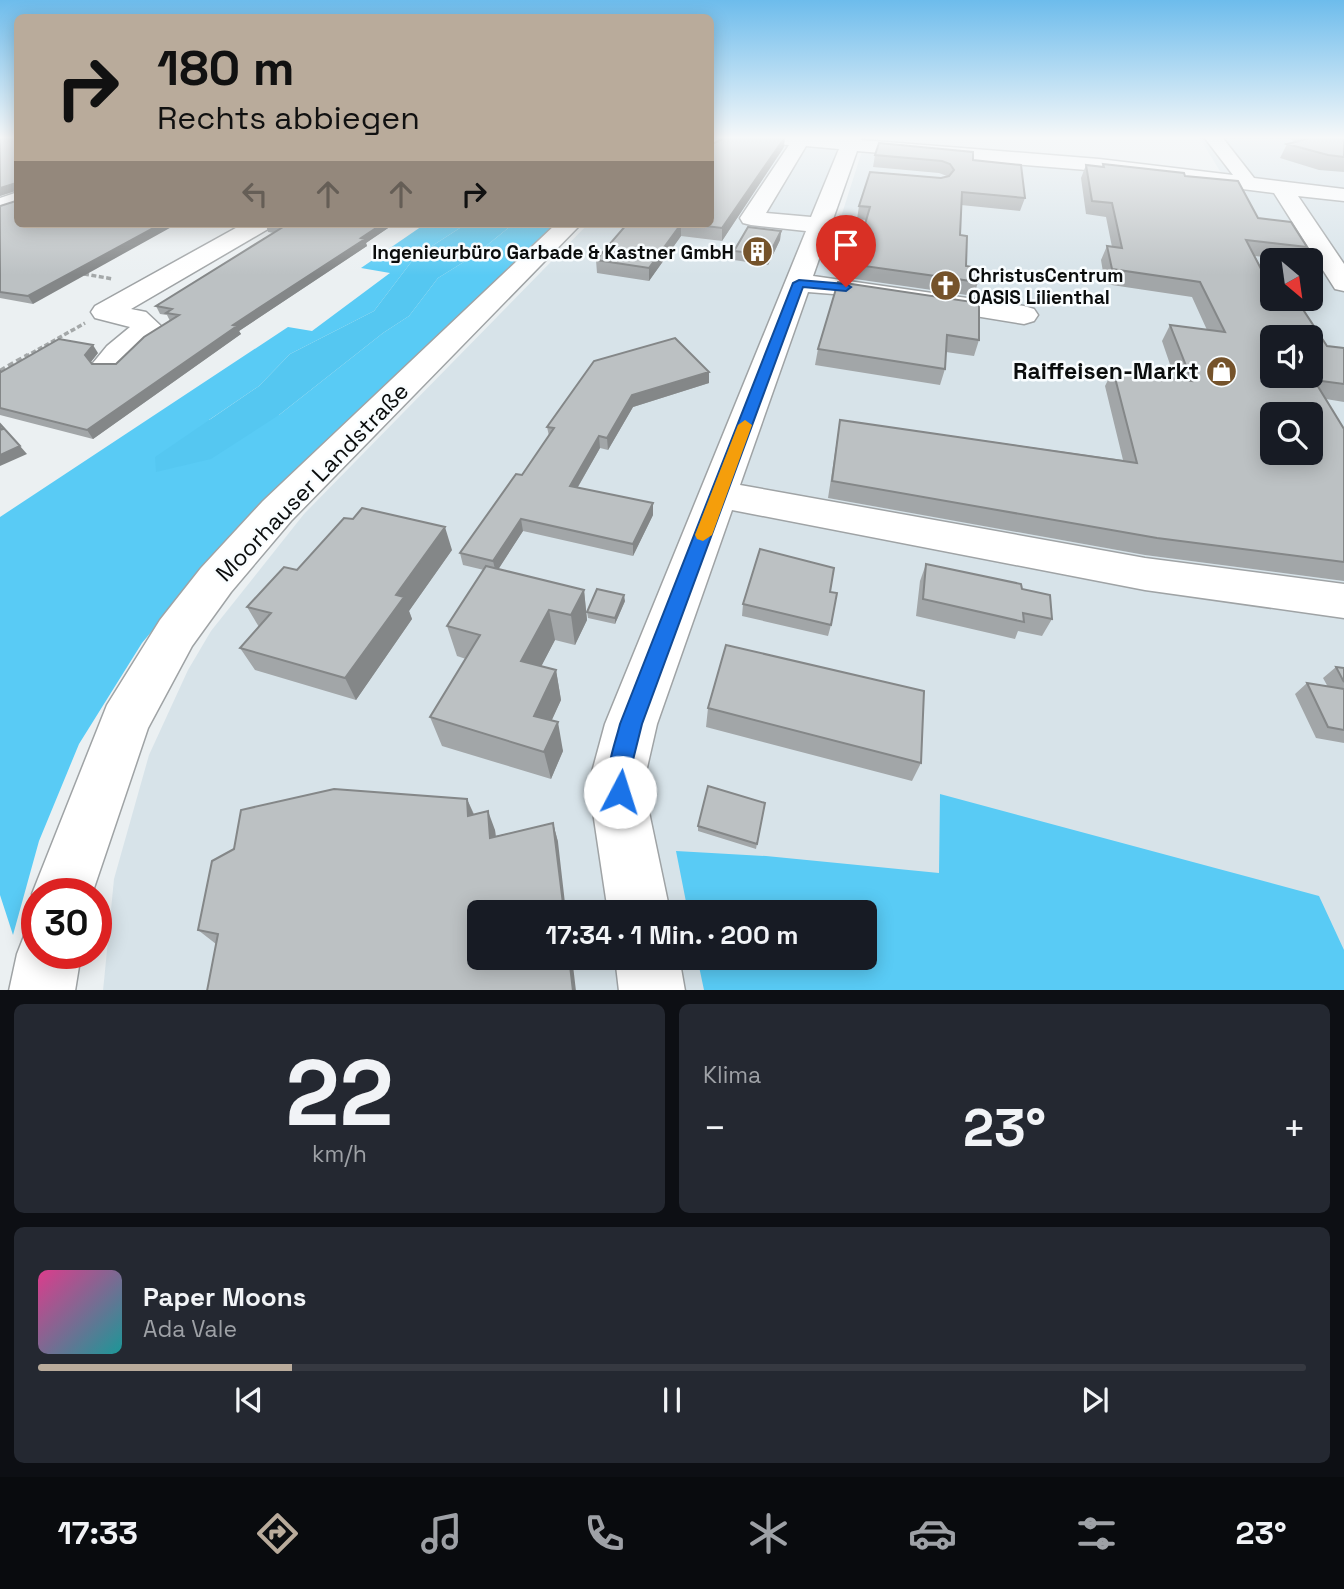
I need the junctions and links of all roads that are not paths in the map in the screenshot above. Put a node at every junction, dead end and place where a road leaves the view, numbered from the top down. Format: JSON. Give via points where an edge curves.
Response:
{"nodes":[{"id":1,"x":773,"y":183,"type":"edge"},
{"id":2,"x":839,"y":183,"type":"edge"},
{"id":3,"x":1248,"y":183,"type":"edge"},
{"id":4,"x":1281,"y":187,"type":"junction"},
{"id":5,"x":1344,"y":195,"type":"edge"},
{"id":6,"x":820,"y":225,"type":"junction"},
{"id":7,"x":253,"y":228,"type":"edge"},
{"id":8,"x":565,"y":228,"type":"edge"},
{"id":9,"x":216,"y":249,"type":"junction"},
{"id":10,"x":259,"y":255,"type":"edge"},
{"id":11,"x":1340,"y":272,"type":"edge"},
{"id":12,"x":799,"y":283,"type":"junction"},
{"id":13,"x":1024,"y":315,"type":"dead end"},
{"id":14,"x":109,"y":363,"type":"edge"},
{"id":15,"x":719,"y":495,"type":"junction"},
{"id":16,"x":1344,"y":601,"type":"edge"},
{"id":17,"x":68,"y":878,"type":"edge"},
{"id":18,"x":637,"y":900,"type":"edge"},
{"id":19,"x":46,"y":969,"type":"edge"},
{"id":20,"x":649,"y":970,"type":"edge"},
{"id":21,"x":42,"y":990,"type":"edge"},
{"id":22,"x":652,"y":990,"type":"edge"}],
"edges":[{"from":1,"to":6,"type":"street","via":[[751,218]]},
{"from":2,"to":6,"type":"street"},
{"from":3,"to":4,"type":"street"},
{"from":4,"to":5,"type":"street"},
{"from":4,"to":11,"type":"street"},
{"from":6,"to":12,"type":"street"},
{"from":7,"to":9,"type":"street"},
{"from":8,"to":17,"type":"street","name":"Moorhauser Landstraße","via":[[277,511],[216,580],[176,633],[125,721]]},
{"from":9,"to":10,"type":"street"},
{"from":9,"to":14,"type":"street","via":[[104,312],[136,318],[147,327],[117,350]]},
{"from":12,"to":13,"type":"street"},
{"from":12,"to":15,"type":"street"},
{"from":15,"to":16,"type":"street","via":[[1145,574]]},
{"from":15,"to":18,"type":"street","via":[[631,724],[619,772],[621,812]]},
{"from":19,"to":21,"type":"street"},
{"from":20,"to":22,"type":"street"}]}
